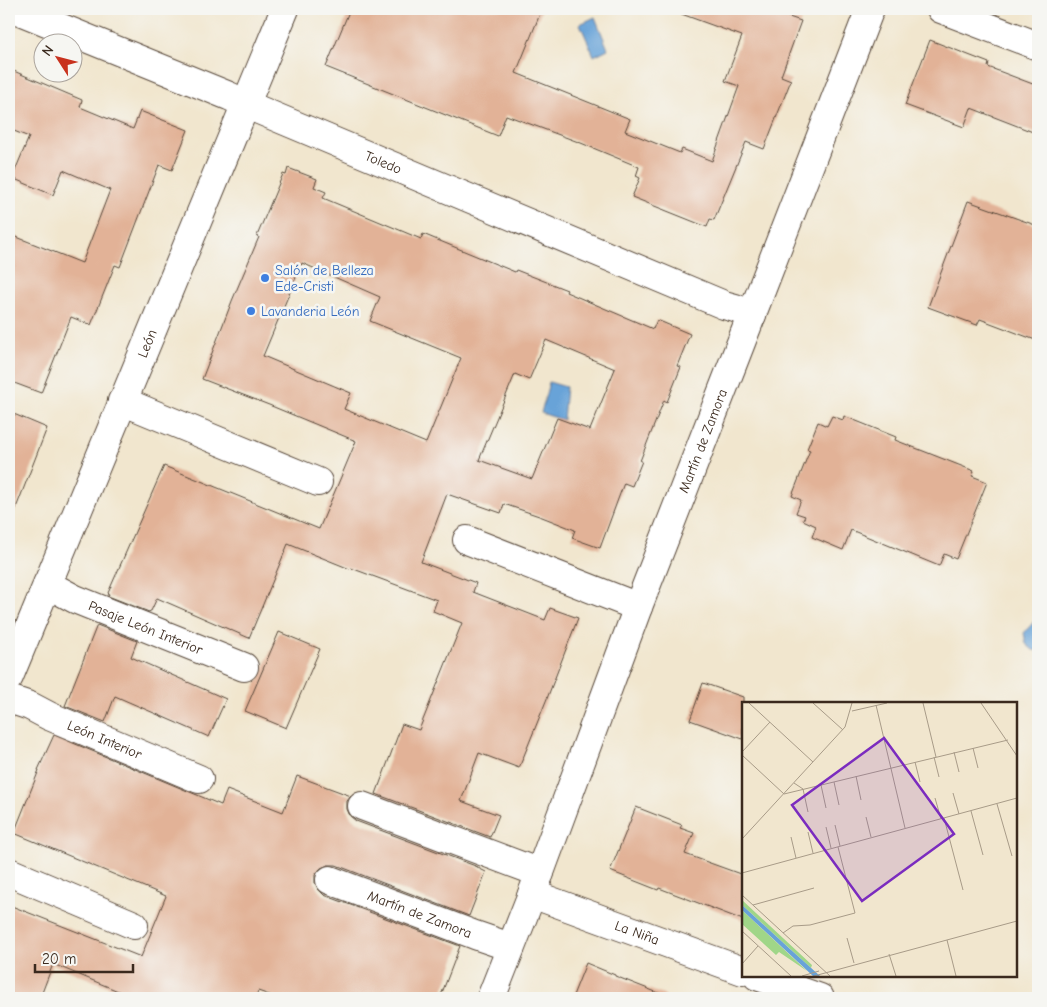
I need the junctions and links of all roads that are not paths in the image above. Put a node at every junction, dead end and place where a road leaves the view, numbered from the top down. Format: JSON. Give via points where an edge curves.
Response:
{"nodes":[{"id":1,"x":15,"y":9,"type":"edge"},
{"id":2,"x":285,"y":9,"type":"edge"},
{"id":3,"x":870,"y":9,"type":"edge"},
{"id":4,"x":941,"y":9,"type":"edge"},
{"id":5,"x":1038,"y":46,"type":"edge"},
{"id":6,"x":246,"y":103,"type":"junction"},
{"id":7,"x":752,"y":315,"type":"junction"},
{"id":8,"x":122,"y":401,"type":"junction"},
{"id":9,"x":318,"y":482,"type":"dead end"},
{"id":10,"x":467,"y":540,"type":"dead end"},
{"id":11,"x":47,"y":584,"type":"junction"},
{"id":12,"x":638,"y":607,"type":"junction"},
{"id":13,"x":244,"y":667,"type":"dead end"},
{"id":14,"x":9,"y":677,"type":"edge"},
{"id":15,"x":9,"y":698,"type":"edge"},
{"id":16,"x":200,"y":779,"type":"dead end"},
{"id":17,"x":362,"y":806,"type":"dead end"},
{"id":18,"x":9,"y":872,"type":"edge"},
{"id":19,"x":330,"y":880,"type":"dead end"},
{"id":20,"x":536,"y":884,"type":"junction"},
{"id":21,"x":134,"y":925,"type":"dead end"},
{"id":22,"x":510,"y":947,"type":"junction"},
{"id":23,"x":742,"y":971,"type":"edge"},
{"id":24,"x":761,"y":977,"type":"edge"},
{"id":25,"x":491,"y":998,"type":"edge"},
{"id":26,"x":820,"y":998,"type":"edge"}],
"edges":[{"from":1,"to":6,"type":"street","name":"Toledo"},
{"from":2,"to":6,"type":"street","name":"León"},
{"from":3,"to":7,"type":"street","name":"Martín de Zamora"},
{"from":4,"to":5,"type":"street"},
{"from":6,"to":7,"type":"street","name":"Toledo"},
{"from":6,"to":8,"type":"street","name":"León"},
{"from":7,"to":12,"type":"street","name":"Martín de Zamora"},
{"from":8,"to":9,"type":"street"},
{"from":8,"to":11,"type":"street","name":"León"},
{"from":10,"to":12,"type":"street"},
{"from":11,"to":13,"type":"street","name":"Pasaje León Interior"},
{"from":11,"to":14,"type":"street","name":"León"},
{"from":12,"to":20,"type":"street","name":"Martín de Zamora"},
{"from":15,"to":16,"type":"street","name":"León Interior"},
{"from":17,"to":20,"type":"street"},
{"from":18,"to":21,"type":"street"},
{"from":19,"to":22,"type":"street","name":"Martín de Zamora"},
{"from":20,"to":22,"type":"street","name":"Martín de Zamora"},
{"from":20,"to":23,"type":"street","name":"La Niña"},
{"from":22,"to":25,"type":"street","name":"Martín de Zamora"},
{"from":24,"to":26,"type":"street"}]}
